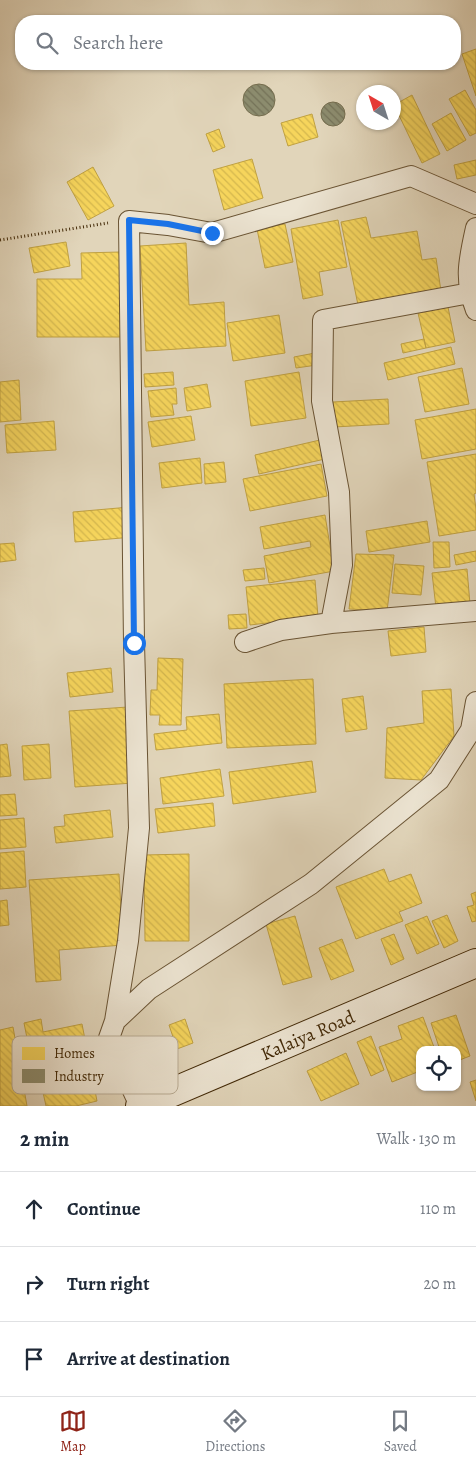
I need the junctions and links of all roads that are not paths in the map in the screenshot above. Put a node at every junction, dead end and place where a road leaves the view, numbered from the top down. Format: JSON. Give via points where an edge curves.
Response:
{"nodes":[{"id":1,"x":476,"y":204,"type":"edge"},
{"id":2,"x":476,"y":228,"type":"edge"},
{"id":3,"x":473,"y":301,"type":"edge"},
{"id":4,"x":476,"y":611,"type":"edge"},
{"id":5,"x":331,"y":623,"type":"junction"},
{"id":6,"x":245,"y":642,"type":"dead end"},
{"id":7,"x":476,"y":702,"type":"edge"},
{"id":8,"x":474,"y":732,"type":"edge"},
{"id":9,"x":476,"y":963,"type":"edge"},
{"id":10,"x":115,"y":1021,"type":"junction"},
{"id":11,"x":111,"y":1036,"type":"edge"},
{"id":12,"x":178,"y":1090,"type":"edge"},
{"id":13,"x":135,"y":1094,"type":"edge"},
{"id":14,"x":168,"y":1094,"type":"edge"},
{"id":15,"x":140,"y":1106,"type":"edge"}],
"edges":[{"from":1,"to":10,"type":"street","via":[[411,176],[212,233],[129,220],[139,828],[128,941]]},
{"from":2,"to":3,"type":"street","via":[[468,262]]},
{"from":3,"to":5,"type":"street","via":[[323,320],[322,401],[339,492],[342,565]]},
{"from":4,"to":5,"type":"street"},
{"from":5,"to":6,"type":"street","via":[[280,630]]},
{"from":7,"to":8,"type":"street"},
{"from":8,"to":10,"type":"street","via":[[439,780],[310,884],[149,990]]},
{"from":9,"to":12,"type":"main road","name":"Kalaiya Road"},
{"from":10,"to":11,"type":"street"},
{"from":13,"to":15,"type":"street"},
{"from":14,"to":15,"type":"main road","name":"Kalaiya Road"}]}
